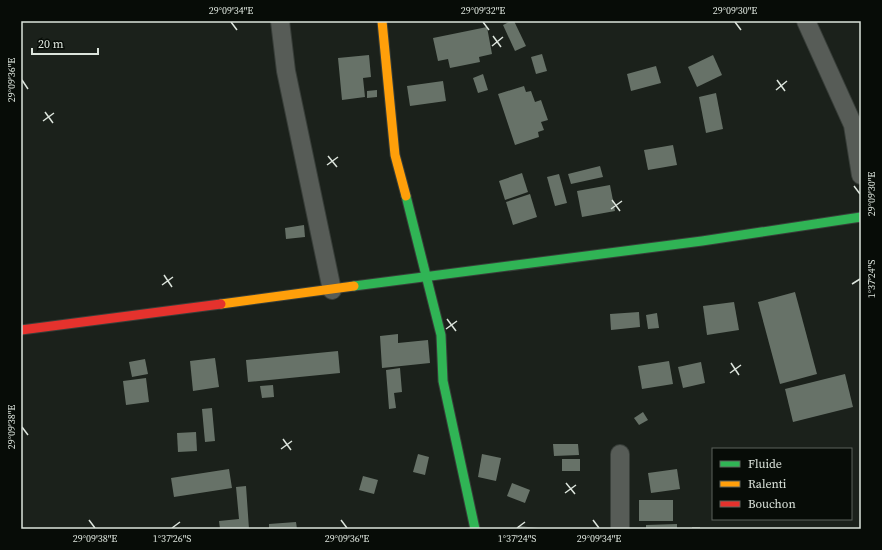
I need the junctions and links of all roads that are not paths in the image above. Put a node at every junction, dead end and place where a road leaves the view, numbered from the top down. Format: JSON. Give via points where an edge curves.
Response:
{"nodes":[{"id":1,"x":280,"y":21,"type":"edge"},
{"id":2,"x":382,"y":21,"type":"edge"},
{"id":3,"x":806,"y":21,"type":"edge"},
{"id":4,"x":861,"y":175,"type":"edge"},
{"id":5,"x":861,"y":217,"type":"edge"},
{"id":6,"x":426,"y":276,"type":"junction"},
{"id":7,"x":332,"y":290,"type":"junction"},
{"id":8,"x":21,"y":330,"type":"edge"},
{"id":9,"x":620,"y":454,"type":"dead end"},
{"id":10,"x":475,"y":529,"type":"edge"},
{"id":11,"x":620,"y":529,"type":"edge"}],
"edges":[{"from":1,"to":7,"type":"street","via":[[286,71]]},
{"from":2,"to":6,"type":"main road","via":[[395,155]]},
{"from":3,"to":4,"type":"street","via":[[853,125]]},
{"from":5,"to":6,"type":"main road","via":[[702,241]]},
{"from":6,"to":7,"type":"main road"},
{"from":6,"to":10,"type":"main road","via":[[441,335],[443,381]]},
{"from":7,"to":8,"type":"main road"},
{"from":9,"to":11,"type":"street"}]}
